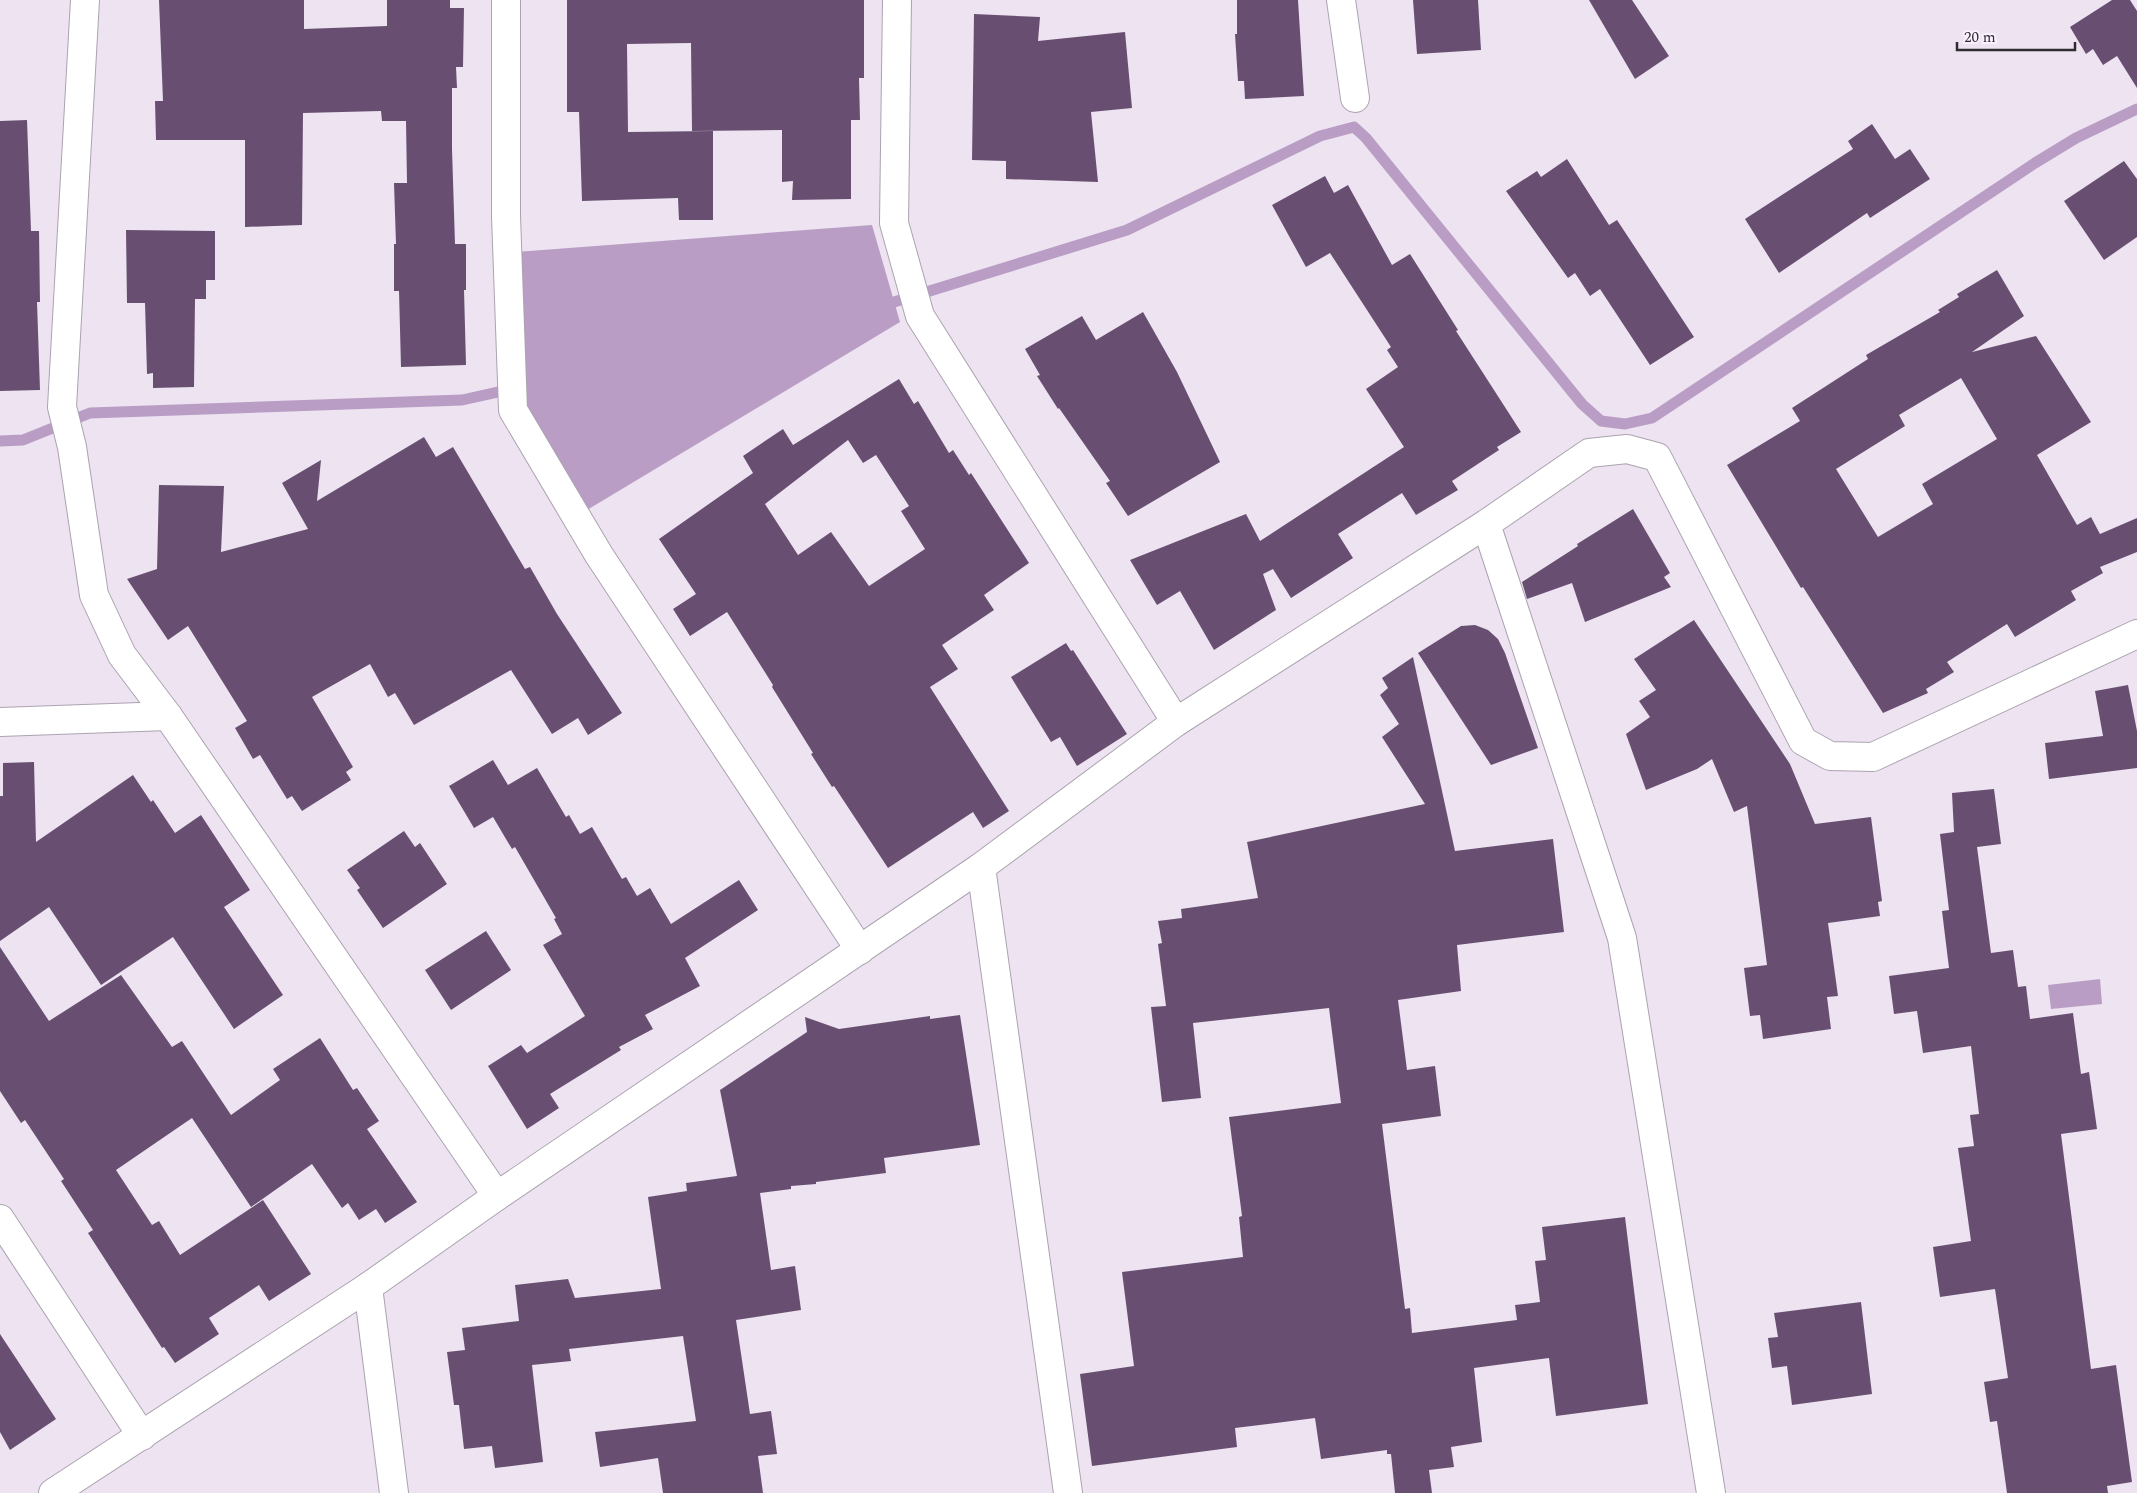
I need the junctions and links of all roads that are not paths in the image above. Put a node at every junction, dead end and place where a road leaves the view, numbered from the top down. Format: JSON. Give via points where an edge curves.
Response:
{"nodes":[{"id":1,"x":85,"y":0,"type":"edge"},
{"id":2,"x":506,"y":0,"type":"edge"},
{"id":3,"x":896,"y":0,"type":"edge"},
{"id":4,"x":1341,"y":0,"type":"edge"},
{"id":5,"x":1355,"y":98,"type":"dead end"},
{"id":6,"x":1486,"y":524,"type":"junction"},
{"id":7,"x":2137,"y":634,"type":"edge"},
{"id":8,"x":168,"y":716,"type":"junction"},
{"id":9,"x":0,"y":722,"type":"edge"},
{"id":10,"x":1176,"y":722,"type":"junction"},
{"id":11,"x":981,"y":868,"type":"junction"},
{"id":12,"x":860,"y":950,"type":"junction"},
{"id":13,"x":497,"y":1196,"type":"junction"},
{"id":14,"x":0,"y":1219,"type":"edge"},
{"id":15,"x":368,"y":1287,"type":"junction"},
{"id":16,"x":142,"y":1436,"type":"junction"},
{"id":17,"x":53,"y":1493,"type":"edge"},
{"id":18,"x":394,"y":1493,"type":"edge"},
{"id":19,"x":1068,"y":1493,"type":"edge"},
{"id":20,"x":1712,"y":1493,"type":"edge"}],
"edges":[{"from":1,"to":8,"type":"street","via":[[62,406],[72,447],[94,595],[122,654]]},
{"from":2,"to":12,"type":"street","via":[[506,226],[513,410],[599,555]]},
{"from":3,"to":10,"type":"street","via":[[894,223],[920,316]]},
{"from":4,"to":5,"type":"street"},
{"from":6,"to":7,"type":"street","via":[[1589,453],[1627,449],[1657,457],[1802,741],[1830,756],[1873,757]]},
{"from":6,"to":10,"type":"street"},
{"from":6,"to":20,"type":"street","via":[[1622,938]]},
{"from":8,"to":9,"type":"street"},
{"from":8,"to":13,"type":"street"},
{"from":10,"to":11,"type":"street"},
{"from":11,"to":12,"type":"street"},
{"from":11,"to":19,"type":"street"},
{"from":12,"to":13,"type":"street"},
{"from":13,"to":15,"type":"street"},
{"from":14,"to":16,"type":"street"},
{"from":15,"to":16,"type":"street"},
{"from":15,"to":18,"type":"street"},
{"from":16,"to":17,"type":"street"}]}
